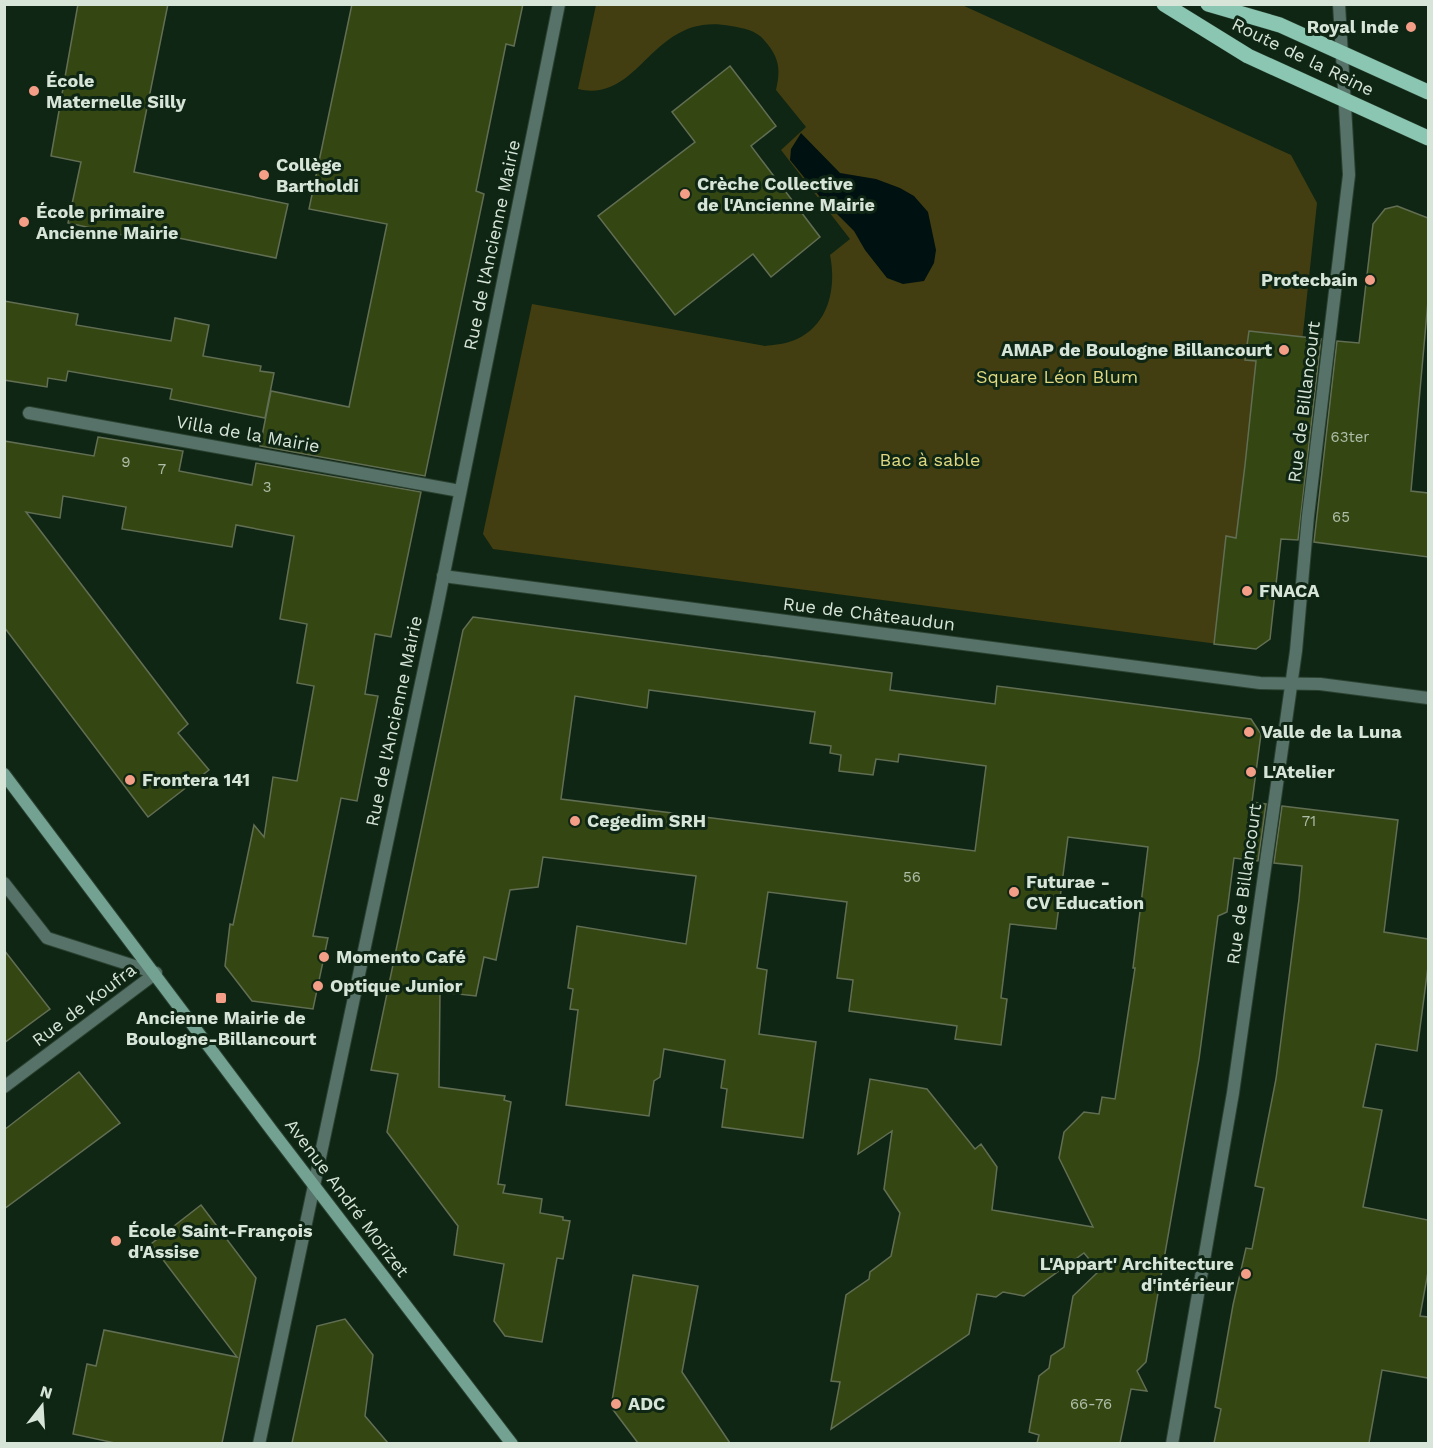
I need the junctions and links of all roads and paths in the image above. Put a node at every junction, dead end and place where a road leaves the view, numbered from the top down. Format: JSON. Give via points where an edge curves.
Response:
{"nodes":[{"id":1,"x":559,"y":4,"type":"edge"},
{"id":2,"x":1164,"y":4,"type":"edge"},
{"id":3,"x":1208,"y":4,"type":"edge"},
{"id":4,"x":1339,"y":4,"type":"edge"},
{"id":5,"x":1342,"y":53,"type":"junction"},
{"id":6,"x":1428,"y":92,"type":"edge"},
{"id":7,"x":1346,"y":101,"type":"junction"},
{"id":8,"x":1428,"y":138,"type":"edge"},
{"id":9,"x":29,"y":413,"type":"dead end"},
{"id":10,"x":460,"y":491,"type":"junction"},
{"id":11,"x":443,"y":576,"type":"junction"},
{"id":12,"x":1291,"y":686,"type":"junction"},
{"id":13,"x":1428,"y":698,"type":"edge"},
{"id":14,"x":4,"y":774,"type":"edge"},
{"id":15,"x":4,"y":883,"type":"edge"},
{"id":16,"x":156,"y":973,"type":"junction"},
{"id":17,"x":4,"y":1087,"type":"edge"},
{"id":18,"x":313,"y":1185,"type":"junction"},
{"id":19,"x":259,"y":1443,"type":"edge"},
{"id":20,"x":512,"y":1443,"type":"edge"},
{"id":21,"x":1172,"y":1443,"type":"edge"}],
"edges":[{"from":1,"to":10,"type":"street","name":"Rue de l'Ancienne Mairie"},
{"from":2,"to":7,"type":"main road","name":"Route de la Reine","via":[[1248,56]]},
{"from":3,"to":5,"type":"main road","name":"Route de la Reine","via":[[1280,25]]},
{"from":4,"to":5,"type":"street","name":"Rue de Billancourt"},
{"from":5,"to":6,"type":"main road","name":"Route de la Reine"},
{"from":5,"to":7,"type":"street","name":"Rue de Billancourt"},
{"from":7,"to":8,"type":"main road","name":"Route de la Reine"},
{"from":7,"to":12,"type":"street","name":"Rue de Billancourt","via":[[1349,175]]},
{"from":9,"to":10,"type":"street","name":"Villa de la Mairie"},
{"from":10,"to":11,"type":"street","name":"Rue de l'Ancienne Mairie"},
{"from":11,"to":12,"type":"street","name":"Rue de Châteaudun"},
{"from":11,"to":18,"type":"street","name":"Rue de l'Ancienne Mairie"},
{"from":12,"to":13,"type":"street","name":"Rue de Châteaudun","via":[[1320,684]]},
{"from":12,"to":21,"type":"street","name":"Rue de Billancourt","via":[[1233,1093]]},
{"from":14,"to":16,"type":"main road","name":"Avenue André Morizet"},
{"from":15,"to":16,"type":"street","via":[[46,938]]},
{"from":16,"to":17,"type":"street","name":"Rue de Koufra"},
{"from":16,"to":18,"type":"main road","name":"Avenue André Morizet"},
{"from":18,"to":19,"type":"street","name":"Rue de l'Ancienne Mairie"},
{"from":18,"to":20,"type":"main road","name":"Avenue André Morizet"}]}
